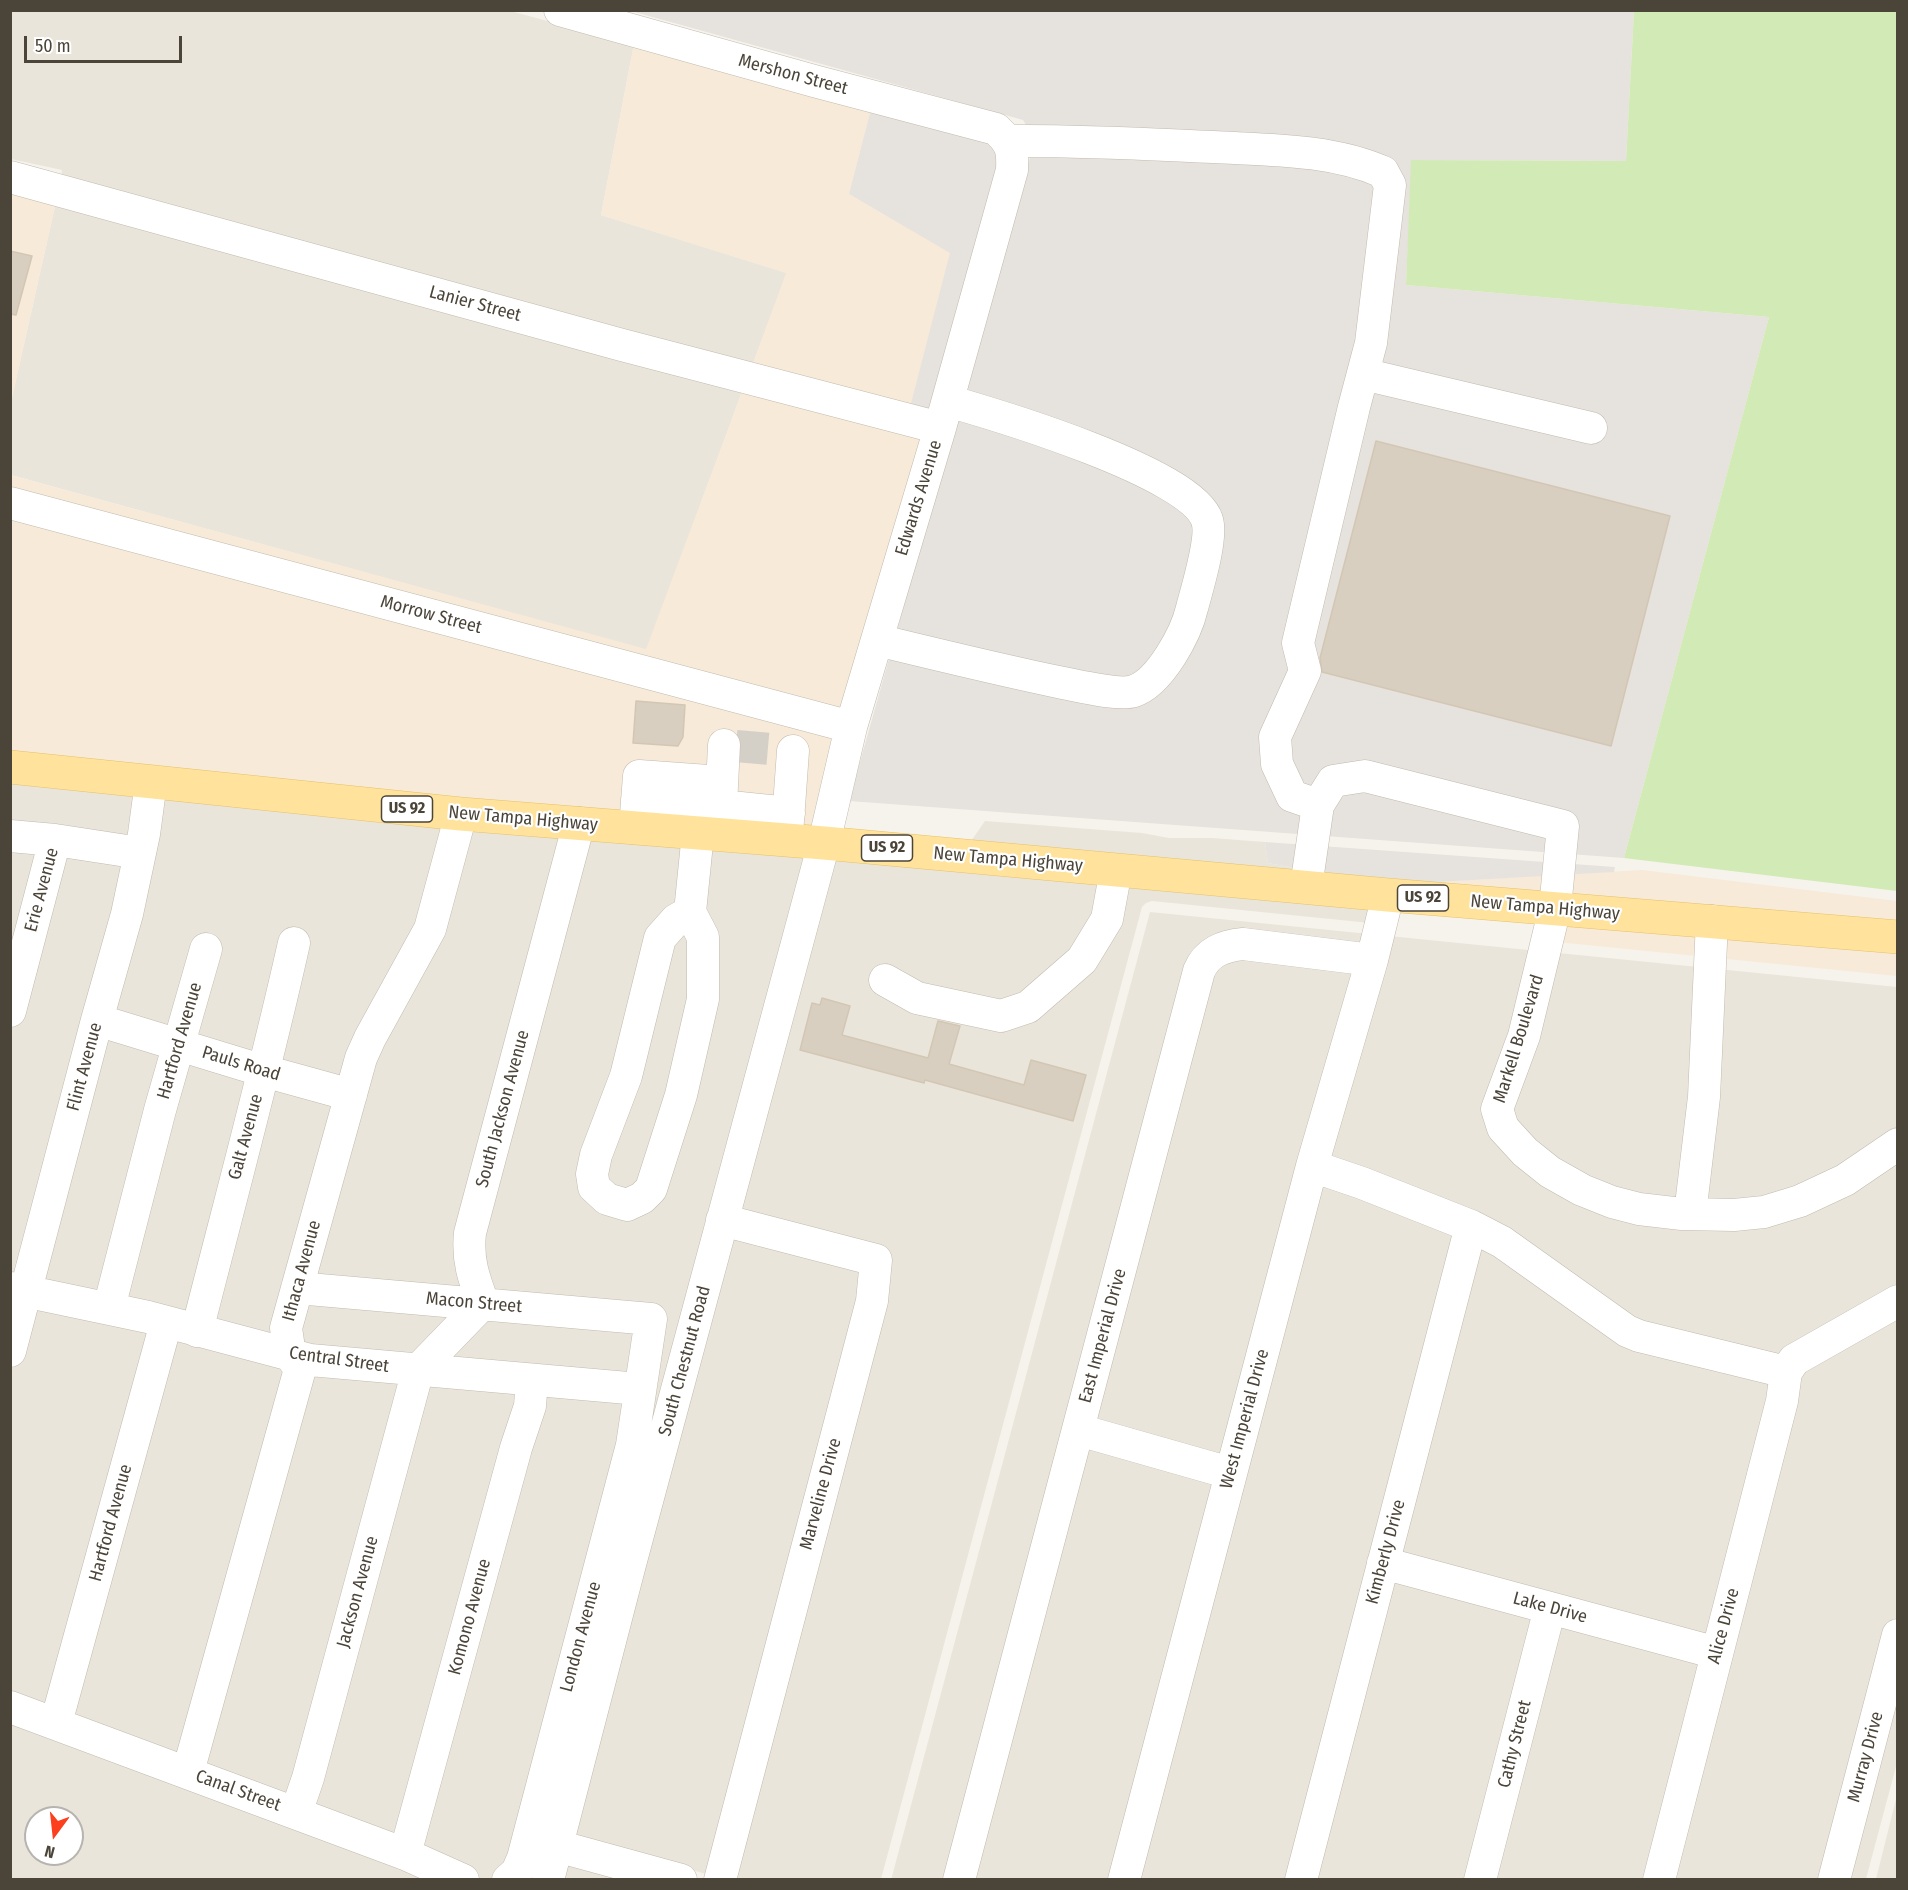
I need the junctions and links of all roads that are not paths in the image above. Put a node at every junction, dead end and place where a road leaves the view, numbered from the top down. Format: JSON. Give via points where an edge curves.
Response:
{"nodes":[{"id":1,"x":560,"y":10,"type":"edge"},
{"id":2,"x":1010,"y":147,"type":"junction"},
{"id":3,"x":10,"y":177,"type":"edge"},
{"id":4,"x":1363,"y":374,"type":"junction"},
{"id":5,"x":944,"y":414,"type":"junction"},
{"id":6,"x":1591,"y":428,"type":"dead end"},
{"id":7,"x":10,"y":503,"type":"edge"},
{"id":8,"x":877,"y":640,"type":"junction"},
{"id":9,"x":728,"y":694,"type":"junction"},
{"id":10,"x":848,"y":742,"type":"junction"},
{"id":11,"x":10,"y":767,"type":"edge"},
{"id":12,"x":151,"y":782,"type":"junction"},
{"id":13,"x":722,"y":794,"type":"junction"},
{"id":14,"x":1318,"y":805,"type":"junction"},
{"id":15,"x":461,"y":814,"type":"junction"},
{"id":16,"x":636,"y":814,"type":"junction"},
{"id":17,"x":579,"y":824,"type":"junction"},
{"id":18,"x":788,"y":826,"type":"junction"},
{"id":19,"x":698,"y":833,"type":"junction"},
{"id":20,"x":10,"y":836,"type":"edge"},
{"id":21,"x":56,"y":840,"type":"junction"},
{"id":22,"x":824,"y":843,"type":"junction"},
{"id":23,"x":140,"y":853,"type":"junction"},
{"id":24,"x":1116,"y":870,"type":"junction"},
{"id":25,"x":1306,"y":887,"type":"junction"},
{"id":26,"x":1388,"y":895,"type":"junction"},
{"id":27,"x":1555,"y":908,"type":"junction"},
{"id":28,"x":690,"y":912,"type":"junction"},
{"id":29,"x":1712,"y":921,"type":"junction"},
{"id":30,"x":1898,"y":937,"type":"edge"},
{"id":31,"x":294,"y":943,"type":"dead end"},
{"id":32,"x":206,"y":949,"type":"dead end"},
{"id":33,"x":1372,"y":960,"type":"junction"},
{"id":34,"x":885,"y":980,"type":"dead end"},
{"id":35,"x":10,"y":1011,"type":"edge"},
{"id":36,"x":97,"y":1020,"type":"junction"},
{"id":37,"x":179,"y":1045,"type":"junction"},
{"id":38,"x":264,"y":1071,"type":"junction"},
{"id":39,"x":351,"y":1095,"type":"junction"},
{"id":40,"x":1898,"y":1144,"type":"edge"},
{"id":41,"x":1312,"y":1166,"type":"junction"},
{"id":42,"x":1690,"y":1214,"type":"junction"},
{"id":43,"x":722,"y":1220,"type":"junction"},
{"id":44,"x":1471,"y":1226,"type":"junction"},
{"id":45,"x":297,"y":1288,"type":"junction"},
{"id":46,"x":18,"y":1290,"type":"edge"},
{"id":47,"x":1898,"y":1301,"type":"edge"},
{"id":48,"x":483,"y":1303,"type":"junction"},
{"id":49,"x":109,"y":1308,"type":"junction"},
{"id":50,"x":651,"y":1319,"type":"joint"},
{"id":51,"x":166,"y":1323,"type":"junction"},
{"id":52,"x":197,"y":1331,"type":"junction"},
{"id":53,"x":10,"y":1351,"type":"edge"},
{"id":54,"x":290,"y":1354,"type":"junction"},
{"id":55,"x":418,"y":1370,"type":"junction"},
{"id":56,"x":1786,"y":1372,"type":"junction"},
{"id":57,"x":532,"y":1380,"type":"junction"},
{"id":58,"x":639,"y":1389,"type":"junction"},
{"id":59,"x":1079,"y":1430,"type":"junction"},
{"id":60,"x":1230,"y":1473,"type":"junction"},
{"id":61,"x":1383,"y":1563,"type":"junction"},
{"id":62,"x":1550,"y":1608,"type":"junction"},
{"id":63,"x":1898,"y":1635,"type":"edge"},
{"id":64,"x":1717,"y":1653,"type":"junction"},
{"id":65,"x":10,"y":1707,"type":"edge"},
{"id":66,"x":56,"y":1723,"type":"junction"},
{"id":67,"x":188,"y":1772,"type":"junction"},
{"id":68,"x":296,"y":1813,"type":"junction"},
{"id":69,"x":557,"y":1846,"type":"junction"},
{"id":70,"x":405,"y":1854,"type":"junction"},
{"id":71,"x":463,"y":1880,"type":"edge"},
{"id":72,"x":508,"y":1880,"type":"edge"},
{"id":73,"x":548,"y":1880,"type":"edge"},
{"id":74,"x":681,"y":1880,"type":"edge"},
{"id":75,"x":720,"y":1880,"type":"edge"},
{"id":76,"x":959,"y":1880,"type":"edge"},
{"id":77,"x":1124,"y":1880,"type":"edge"},
{"id":78,"x":1301,"y":1880,"type":"edge"},
{"id":79,"x":1480,"y":1880,"type":"edge"},
{"id":80,"x":1659,"y":1880,"type":"edge"},
{"id":81,"x":1834,"y":1880,"type":"edge"}],
"edges":[{"from":1,"to":2,"type":"street","name":"Mershon Street","via":[[996,129]]},
{"from":2,"to":4,"type":"street","via":[[1052,140],[1294,152],[1362,162],[1383,172],[1389,185],[1371,343]]},
{"from":2,"to":5,"type":"street","name":"Edwards Avenue","via":[[1012,170]]},
{"from":3,"to":5,"type":"street","name":"Lanier Street","via":[[622,345]]},
{"from":4,"to":6,"type":"street"},
{"from":4,"to":14,"type":"street","via":[[1298,643],[1305,671],[1275,737],[1277,764],[1292,796]]},
{"from":5,"to":8,"type":"street","name":"Edwards Avenue"},
{"from":5,"to":8,"type":"street","name":"Lanier Street","via":[[999,416],[1106,454],[1166,482],[1197,505],[1207,519],[1208,540],[1188,624],[1156,677],[1133,691],[1091,688],[995,669]]},
{"from":7,"to":9,"type":"street","name":"Morrow Street"},
{"from":8,"to":10,"type":"street","name":"Edwards Avenue"},
{"from":9,"to":10,"type":"street","name":"Morrow Street"},
{"from":9,"to":13,"type":"street","via":[[730,745]]},
{"from":10,"to":18,"type":"street","via":[[788,751]]},
{"from":10,"to":22,"type":"street","name":"Edwards Avenue"},
{"from":11,"to":12,"type":"main road","name":"New Tampa Highway","number":"US 92"},
{"from":12,"to":15,"type":"main road","name":"New Tampa Highway","number":"US 92"},
{"from":12,"to":23,"type":"street","name":"Flint Avenue"},
{"from":13,"to":16,"type":"street"},
{"from":13,"to":18,"type":"street"},
{"from":14,"to":25,"type":"street"},
{"from":14,"to":27,"type":"street","name":"Markell Boulevard","via":[[1333,781],[1365,776],[1563,826]]},
{"from":15,"to":17,"type":"main road","name":"New Tampa Highway","number":"US 92"},
{"from":15,"to":39,"type":"street","name":"Ithaca Avenue","via":[[430,929],[369,1038]]},
{"from":16,"to":17,"type":"main road","name":"New Tampa Highway","number":"US 92"},
{"from":16,"to":19,"type":"main road","name":"New Tampa Highway","number":"US 92"},
{"from":17,"to":48,"type":"street","name":"South Jackson Avenue","via":[[470,1233],[471,1270]]},
{"from":18,"to":19,"type":"main road","name":"New Tampa Highway","number":"US 92"},
{"from":18,"to":22,"type":"main road","name":"New Tampa Highway","number":"US 92"},
{"from":19,"to":28,"type":"street"},
{"from":20,"to":21,"type":"street"},
{"from":21,"to":23,"type":"street"},
{"from":21,"to":35,"type":"street","name":"Erie Avenue"},
{"from":22,"to":24,"type":"main road","name":"New Tampa Highway","number":"US 92"},
{"from":22,"to":43,"type":"street","name":"South Chestnut Road"},
{"from":23,"to":36,"type":"street","name":"Flint Avenue"},
{"from":24,"to":25,"type":"main road","name":"New Tampa Highway","number":"US 92"},
{"from":24,"to":34,"type":"street","via":[[1107,919],[1083,960],[1028,1007],[1001,1016],[917,998]]},
{"from":25,"to":26,"type":"main road","name":"New Tampa Highway","number":"US 92"},
{"from":26,"to":27,"type":"main road","name":"New Tampa Highway","number":"US 92"},
{"from":26,"to":33,"type":"street","name":"West Imperial Drive"},
{"from":27,"to":29,"type":"main road","name":"New Tampa Highway","number":"US 92"},
{"from":27,"to":42,"type":"street","name":"Markell Boulevard","via":[[1524,1036],[1497,1109],[1503,1128],[1525,1152],[1582,1190],[1639,1209]]},
{"from":28,"to":28,"type":"street","via":[[703,937],[703,999],[681,1095],[651,1189],[627,1204],[607,1199],[594,1187],[596,1155],[626,1076],[660,938],[676,920]]},
{"from":29,"to":30,"type":"main road","name":"New Tampa Highway","number":"US 92"},
{"from":29,"to":42,"type":"street","via":[[1704,1097]]},
{"from":31,"to":38,"type":"street","name":"Galt Avenue"},
{"from":32,"to":37,"type":"street","name":"Hartford Avenue"},
{"from":33,"to":41,"type":"street","name":"West Imperial Drive"},
{"from":33,"to":59,"type":"street","name":"East Imperial Drive","via":[[1243,944],[1227,946],[1203,961]]},
{"from":36,"to":37,"type":"street","name":"Pauls Road"},
{"from":36,"to":46,"type":"street","name":"Flint Avenue"},
{"from":37,"to":38,"type":"street","name":"Pauls Road"},
{"from":37,"to":49,"type":"street","name":"Hartford Avenue"},
{"from":38,"to":39,"type":"street","name":"Pauls Road"},
{"from":38,"to":52,"type":"street","name":"Galt Avenue"},
{"from":39,"to":45,"type":"street","name":"Ithaca Avenue"},
{"from":40,"to":42,"type":"street","name":"Markell Boulevard","via":[[1845,1180],[1800,1201],[1764,1212]]},
{"from":41,"to":44,"type":"street"},
{"from":41,"to":60,"type":"street","name":"West Imperial Drive"},
{"from":43,"to":69,"type":"street","name":"South Chestnut Road"},
{"from":43,"to":75,"type":"street","name":"Marveline Drive","via":[[876,1260],[872,1301]]},
{"from":44,"to":56,"type":"street","via":[[1502,1242],[1627,1331]]},
{"from":44,"to":61,"type":"street","name":"Kimberly Drive"},
{"from":45,"to":48,"type":"street","name":"Macon Street"},
{"from":45,"to":54,"type":"street","name":"Ithaca Avenue","via":[[286,1328]]},
{"from":46,"to":49,"type":"street","name":"Central Street"},
{"from":46,"to":53,"type":"street","name":"Flint Avenue"},
{"from":47,"to":56,"type":"street","via":[[1794,1360]]},
{"from":48,"to":50,"type":"street","name":"Macon Street"},
{"from":48,"to":55,"type":"street"},
{"from":49,"to":51,"type":"street","name":"Central Street"},
{"from":50,"to":58,"type":"street","name":"London Avenue"},
{"from":51,"to":52,"type":"street","name":"Central Street"},
{"from":51,"to":66,"type":"street","name":"Hartford Avenue"},
{"from":52,"to":54,"type":"street","name":"Central Street"},
{"from":54,"to":55,"type":"street","name":"Central Street","via":[[310,1360]]},
{"from":54,"to":67,"type":"street","name":"Ithaca Avenue","via":[[300,1369]]},
{"from":55,"to":57,"type":"street","name":"Central Street"},
{"from":55,"to":68,"type":"street","name":"Jackson Avenue"},
{"from":56,"to":64,"type":"street","name":"Alice Drive","via":[[1782,1401]]},
{"from":57,"to":58,"type":"street","name":"Central Street"},
{"from":57,"to":70,"type":"street","name":"Komono Avenue","via":[[530,1406]]},
{"from":58,"to":72,"type":"street","name":"London Avenue","via":[[632,1445],[523,1858]]},
{"from":59,"to":60,"type":"street"},
{"from":59,"to":76,"type":"street","name":"East Imperial Drive"},
{"from":60,"to":77,"type":"street","name":"West Imperial Drive"},
{"from":61,"to":62,"type":"street","name":"Lake Drive"},
{"from":61,"to":78,"type":"street","name":"Kimberly Drive"},
{"from":62,"to":64,"type":"street","name":"Lake Drive"},
{"from":62,"to":79,"type":"street","name":"Cathy Street"},
{"from":63,"to":81,"type":"street","name":"Murray Drive"},
{"from":64,"to":80,"type":"street","name":"Alice Drive"},
{"from":65,"to":66,"type":"street","name":"Canal Street"},
{"from":66,"to":67,"type":"street","name":"Canal Street"},
{"from":67,"to":68,"type":"street","name":"Canal Street"},
{"from":68,"to":70,"type":"street","name":"Canal Street"},
{"from":69,"to":73,"type":"street","name":"South Chestnut Road"},
{"from":69,"to":74,"type":"street"},
{"from":70,"to":71,"type":"street","name":"Canal Street"}]}
